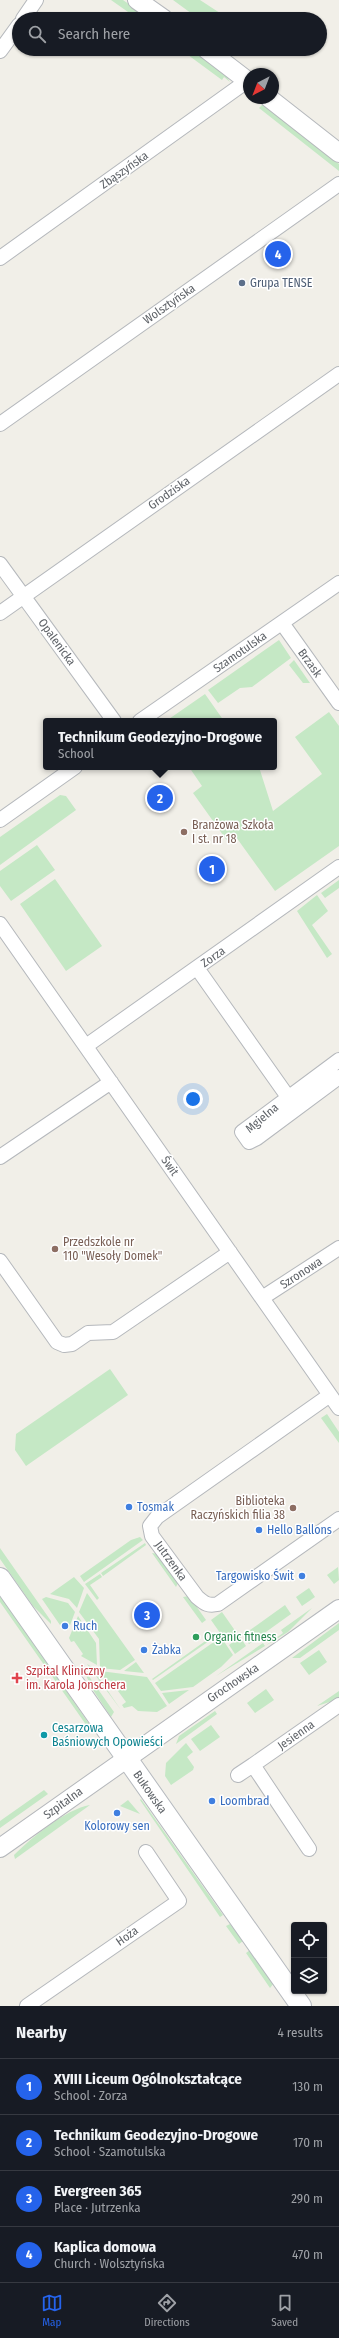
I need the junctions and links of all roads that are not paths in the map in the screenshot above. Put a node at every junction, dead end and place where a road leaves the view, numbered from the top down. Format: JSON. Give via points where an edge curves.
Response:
{"nodes":[{"id":1,"x":36,"y":0,"type":"edge"},
{"id":2,"x":137,"y":0,"type":"edge"},
{"id":3,"x":28,"y":12,"type":"edge"},
{"id":4,"x":154,"y":12,"type":"edge"},
{"id":5,"x":12,"y":35,"type":"edge"},
{"id":6,"x":0,"y":51,"type":"edge"},
{"id":7,"x":215,"y":56,"type":"edge"},
{"id":8,"x":243,"y":78,"type":"edge"},
{"id":9,"x":243,"y":86,"type":"edge"},
{"id":10,"x":277,"y":104,"type":"edge"},
{"id":11,"x":339,"y":153,"type":"edge"},
{"id":12,"x":339,"y":184,"type":"edge"},
{"id":13,"x":0,"y":258,"type":"edge"},
{"id":14,"x":339,"y":374,"type":"edge"},
{"id":15,"x":0,"y":424,"type":"edge"},
{"id":16,"x":0,"y":564,"type":"edge"},
{"id":17,"x":339,"y":583,"type":"edge"},
{"id":18,"x":23,"y":596,"type":"junction"},
{"id":19,"x":0,"y":613,"type":"edge"},
{"id":20,"x":282,"y":623,"type":"junction"},
{"id":21,"x":339,"y":703,"type":"edge"},
{"id":22,"x":112,"y":718,"type":"edge"},
{"id":23,"x":144,"y":718,"type":"edge"},
{"id":24,"x":71,"y":770,"type":"edge"},
{"id":25,"x":0,"y":820,"type":"edge"},
{"id":26,"x":339,"y":867,"type":"edge"},
{"id":27,"x":0,"y":924,"type":"edge"},
{"id":28,"x":197,"y":968,"type":"junction"},
{"id":29,"x":86,"y":1046,"type":"junction"},
{"id":30,"x":339,"y":1060,"type":"edge"},
{"id":31,"x":339,"y":1077,"type":"edge"},
{"id":32,"x":111,"y":1082,"type":"junction"},
{"id":33,"x":288,"y":1097,"type":"junction"},
{"id":34,"x":300,"y":1106,"type":"junction"},
{"id":35,"x":0,"y":1157,"type":"edge"},
{"id":36,"x":339,"y":1248,"type":"edge"},
{"id":37,"x":230,"y":1252,"type":"junction"},
{"id":38,"x":0,"y":1261,"type":"edge"},
{"id":39,"x":262,"y":1298,"type":"junction"},
{"id":40,"x":330,"y":1396,"type":"junction"},
{"id":41,"x":339,"y":1408,"type":"edge"},
{"id":42,"x":339,"y":1519,"type":"edge"},
{"id":43,"x":0,"y":1578,"type":"edge"},
{"id":44,"x":339,"y":1609,"type":"edge"},
{"id":45,"x":339,"y":1705,"type":"edge"},
{"id":46,"x":126,"y":1758,"type":"junction"},
{"id":47,"x":252,"y":1765,"type":"junction"},
{"id":48,"x":238,"y":1775,"type":"dead end"},
{"id":49,"x":0,"y":1848,"type":"edge"},
{"id":50,"x":309,"y":1849,"type":"dead end"},
{"id":51,"x":146,"y":1852,"type":"dead end"},
{"id":52,"x":27,"y":2006,"type":"edge"},
{"id":53,"x":301,"y":2006,"type":"edge"}],
"edges":[{"from":1,"to":3,"type":"street"},
{"from":2,"to":4,"type":"street"},
{"from":5,"to":6,"type":"street"},
{"from":7,"to":8,"type":"street"},
{"from":9,"to":13,"type":"street","name":"Zbąszyńska"},
{"from":10,"to":11,"type":"street"},
{"from":12,"to":15,"type":"street","name":"Wolsztyńska"},
{"from":14,"to":18,"type":"street","name":"Grodziska"},
{"from":16,"to":18,"type":"street","name":"Opalenicka"},
{"from":17,"to":20,"type":"street","name":"Szamotulska"},
{"from":18,"to":19,"type":"street","name":"Grodziska"},
{"from":18,"to":22,"type":"street","name":"Opalenicka"},
{"from":20,"to":21,"type":"street","name":"Brzask"},
{"from":20,"to":23,"type":"street","name":"Szamotulska"},
{"from":24,"to":25,"type":"street"},
{"from":26,"to":28,"type":"street","name":"Zorza"},
{"from":27,"to":29,"type":"street","name":"Świt"},
{"from":28,"to":29,"type":"street","name":"Zorza"},
{"from":28,"to":33,"type":"street"},
{"from":29,"to":32,"type":"street","name":"Świt"},
{"from":30,"to":33,"type":"street","name":"Mgielna"},
{"from":31,"to":34,"type":"street","name":"Mgielna"},
{"from":32,"to":35,"type":"street"},
{"from":32,"to":37,"type":"street","name":"Świt"},
{"from":33,"to":34,"type":"street"},
{"from":33,"to":34,"type":"street","name":"Mgielna","via":[[242,1132],[249,1142]]},
{"from":36,"to":39,"type":"street","name":"Szronowa"},
{"from":37,"to":38,"type":"street","via":[[113,1332],[88,1334],[72,1344],[64,1345],[57,1342]]},
{"from":37,"to":39,"type":"street","name":"Świt"},
{"from":39,"to":40,"type":"street","name":"Świt"},
{"from":40,"to":41,"type":"street","name":"Świt"},
{"from":40,"to":42,"type":"street","name":"Jutrzenka","via":[[156,1518],[150,1526],[152,1536],[197,1597],[210,1606],[218,1604]]},
{"from":43,"to":46,"type":"main road","name":"Bukowska"},
{"from":44,"to":46,"type":"street","name":"Grochowska"},
{"from":45,"to":47,"type":"street","name":"Jesienna"},
{"from":46,"to":49,"type":"street","name":"Szpitalna"},
{"from":46,"to":53,"type":"main road","name":"Bukowska"},
{"from":47,"to":48,"type":"street","name":"Jesienna"},
{"from":47,"to":50,"type":"street"},
{"from":51,"to":52,"type":"street","name":"Hoża","via":[[179,1901]]}]}
